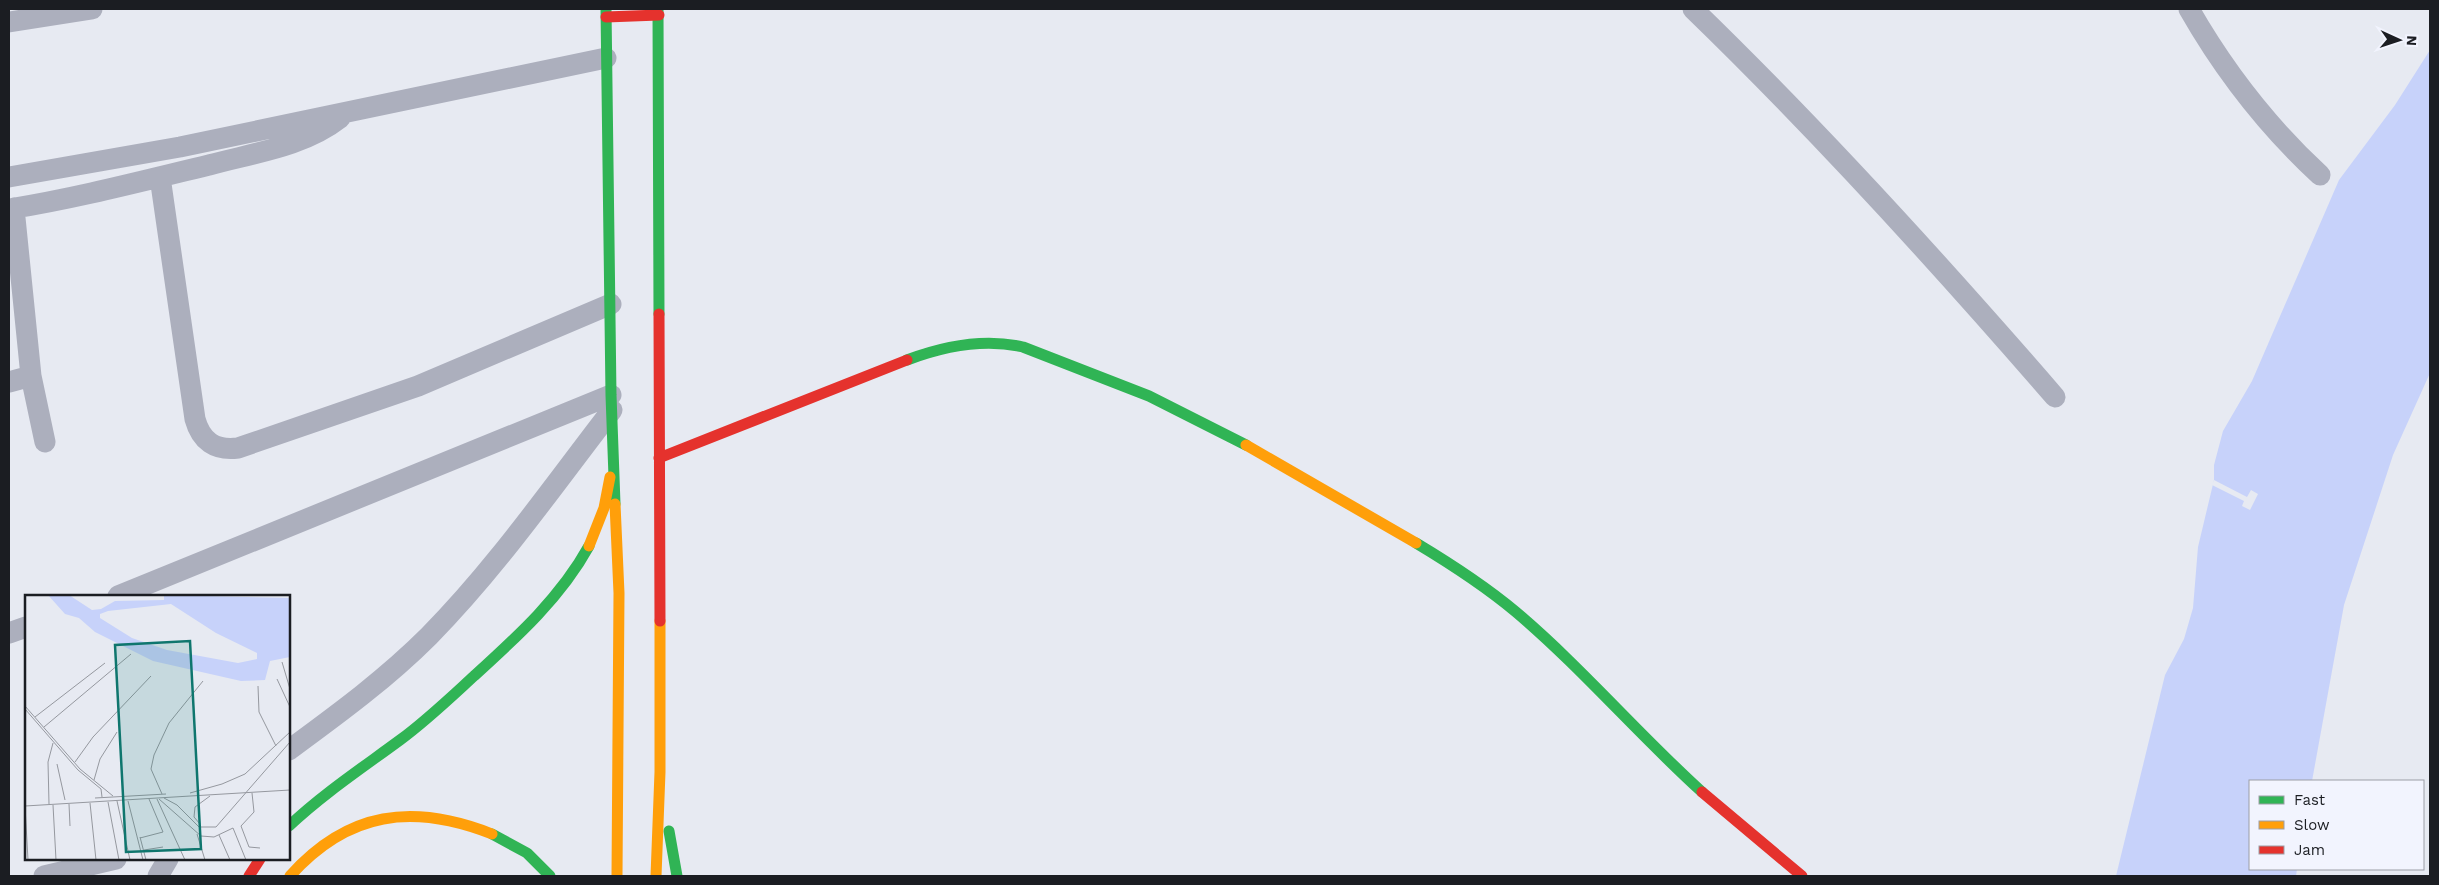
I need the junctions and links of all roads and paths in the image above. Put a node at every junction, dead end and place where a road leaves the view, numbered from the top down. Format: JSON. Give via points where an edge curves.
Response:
{"nodes":[{"id":1,"x":92,"y":9,"type":"edge"},
{"id":2,"x":1693,"y":9,"type":"edge"},
{"id":3,"x":2189,"y":9,"type":"edge"},
{"id":4,"x":658,"y":12,"type":"edge"},
{"id":5,"x":606,"y":13,"type":"edge"},
{"id":6,"x":9,"y":22,"type":"edge"},
{"id":7,"x":606,"y":58,"type":"junction"},
{"id":8,"x":348,"y":111,"type":"junction"},
{"id":9,"x":2320,"y":175,"type":"dead end"},
{"id":10,"x":9,"y":177,"type":"edge"},
{"id":11,"x":160,"y":177,"type":"junction"},
{"id":12,"x":11,"y":208,"type":"edge"},
{"id":13,"x":611,"y":304,"type":"junction"},
{"id":14,"x":31,"y":376,"type":"junction"},
{"id":15,"x":9,"y":382,"type":"edge"},
{"id":16,"x":2056,"y":397,"type":"dead end"},
{"id":17,"x":612,"y":402,"type":"junction"},
{"id":18,"x":614,"y":438,"type":"junction"},
{"id":19,"x":45,"y":442,"type":"dead end"},
{"id":20,"x":659,"y":458,"type":"junction"},
{"id":21,"x":121,"y":595,"type":"edge"},
{"id":22,"x":25,"y":627,"type":"edge"},
{"id":23,"x":9,"y":633,"type":"edge"},
{"id":24,"x":290,"y":749,"type":"edge"},
{"id":25,"x":661,"y":785,"type":"junction"},
{"id":26,"x":290,"y":825,"type":"edge"},
{"id":27,"x":112,"y":860,"type":"edge"},
{"id":28,"x":167,"y":860,"type":"edge"},
{"id":29,"x":259,"y":860,"type":"edge"},
{"id":30,"x":44,"y":876,"type":"edge"},
{"id":31,"x":158,"y":876,"type":"edge"},
{"id":32,"x":250,"y":876,"type":"edge"},
{"id":33,"x":290,"y":876,"type":"edge"},
{"id":34,"x":550,"y":876,"type":"edge"},
{"id":35,"x":617,"y":876,"type":"edge"},
{"id":36,"x":656,"y":876,"type":"edge"},
{"id":37,"x":677,"y":876,"type":"edge"},
{"id":38,"x":1802,"y":876,"type":"edge"}],
"edges":[{"from":1,"to":6,"type":"street"},
{"from":2,"to":16,"type":"street","via":[[1880,200]]},
{"from":3,"to":9,"type":"street","via":[[2249,102]]},
{"from":4,"to":5,"type":"main road"},
{"from":4,"to":20,"type":"main road"},
{"from":5,"to":7,"type":"main road"},
{"from":7,"to":8,"type":"street"},
{"from":7,"to":13,"type":"main road"},
{"from":8,"to":10,"type":"street"},
{"from":8,"to":11,"type":"street","via":[[319,132],[300,140]]},
{"from":11,"to":12,"type":"street","via":[[87,195]]},
{"from":11,"to":13,"type":"street","via":[[195,419],[198,430],[214,447],[238,448],[418,386]]},
{"from":12,"to":14,"type":"street"},
{"from":13,"to":17,"type":"main road"},
{"from":14,"to":15,"type":"street"},
{"from":14,"to":19,"type":"street"},
{"from":17,"to":18,"type":"main road"},
{"from":17,"to":21,"type":"street"},
{"from":17,"to":24,"type":"street","via":[[486,573],[429,636],[366,694]]},
{"from":18,"to":26,"type":"main road","via":[[609,487],[597,529],[565,583],[527,628],[418,726],[313,802]]},
{"from":18,"to":35,"type":"main road","via":[[619,593]]},
{"from":20,"to":25,"type":"main road"},
{"from":20,"to":38,"type":"main road","via":[[876,372],[952,347],[998,343],[1055,358],[1135,388],[1228,434],[1420,545],[1484,586],[1543,635],[1703,793]]},
{"from":22,"to":23,"type":"street"},
{"from":25,"to":36,"type":"main road"},
{"from":25,"to":37,"type":"main road"},
{"from":27,"to":30,"type":"street"},
{"from":28,"to":31,"type":"street"},
{"from":29,"to":32,"type":"main road"},
{"from":33,"to":34,"type":"main road","via":[[315,850],[340,834],[376,820],[420,817],[436,817],[493,834],[520,849]]}]}
